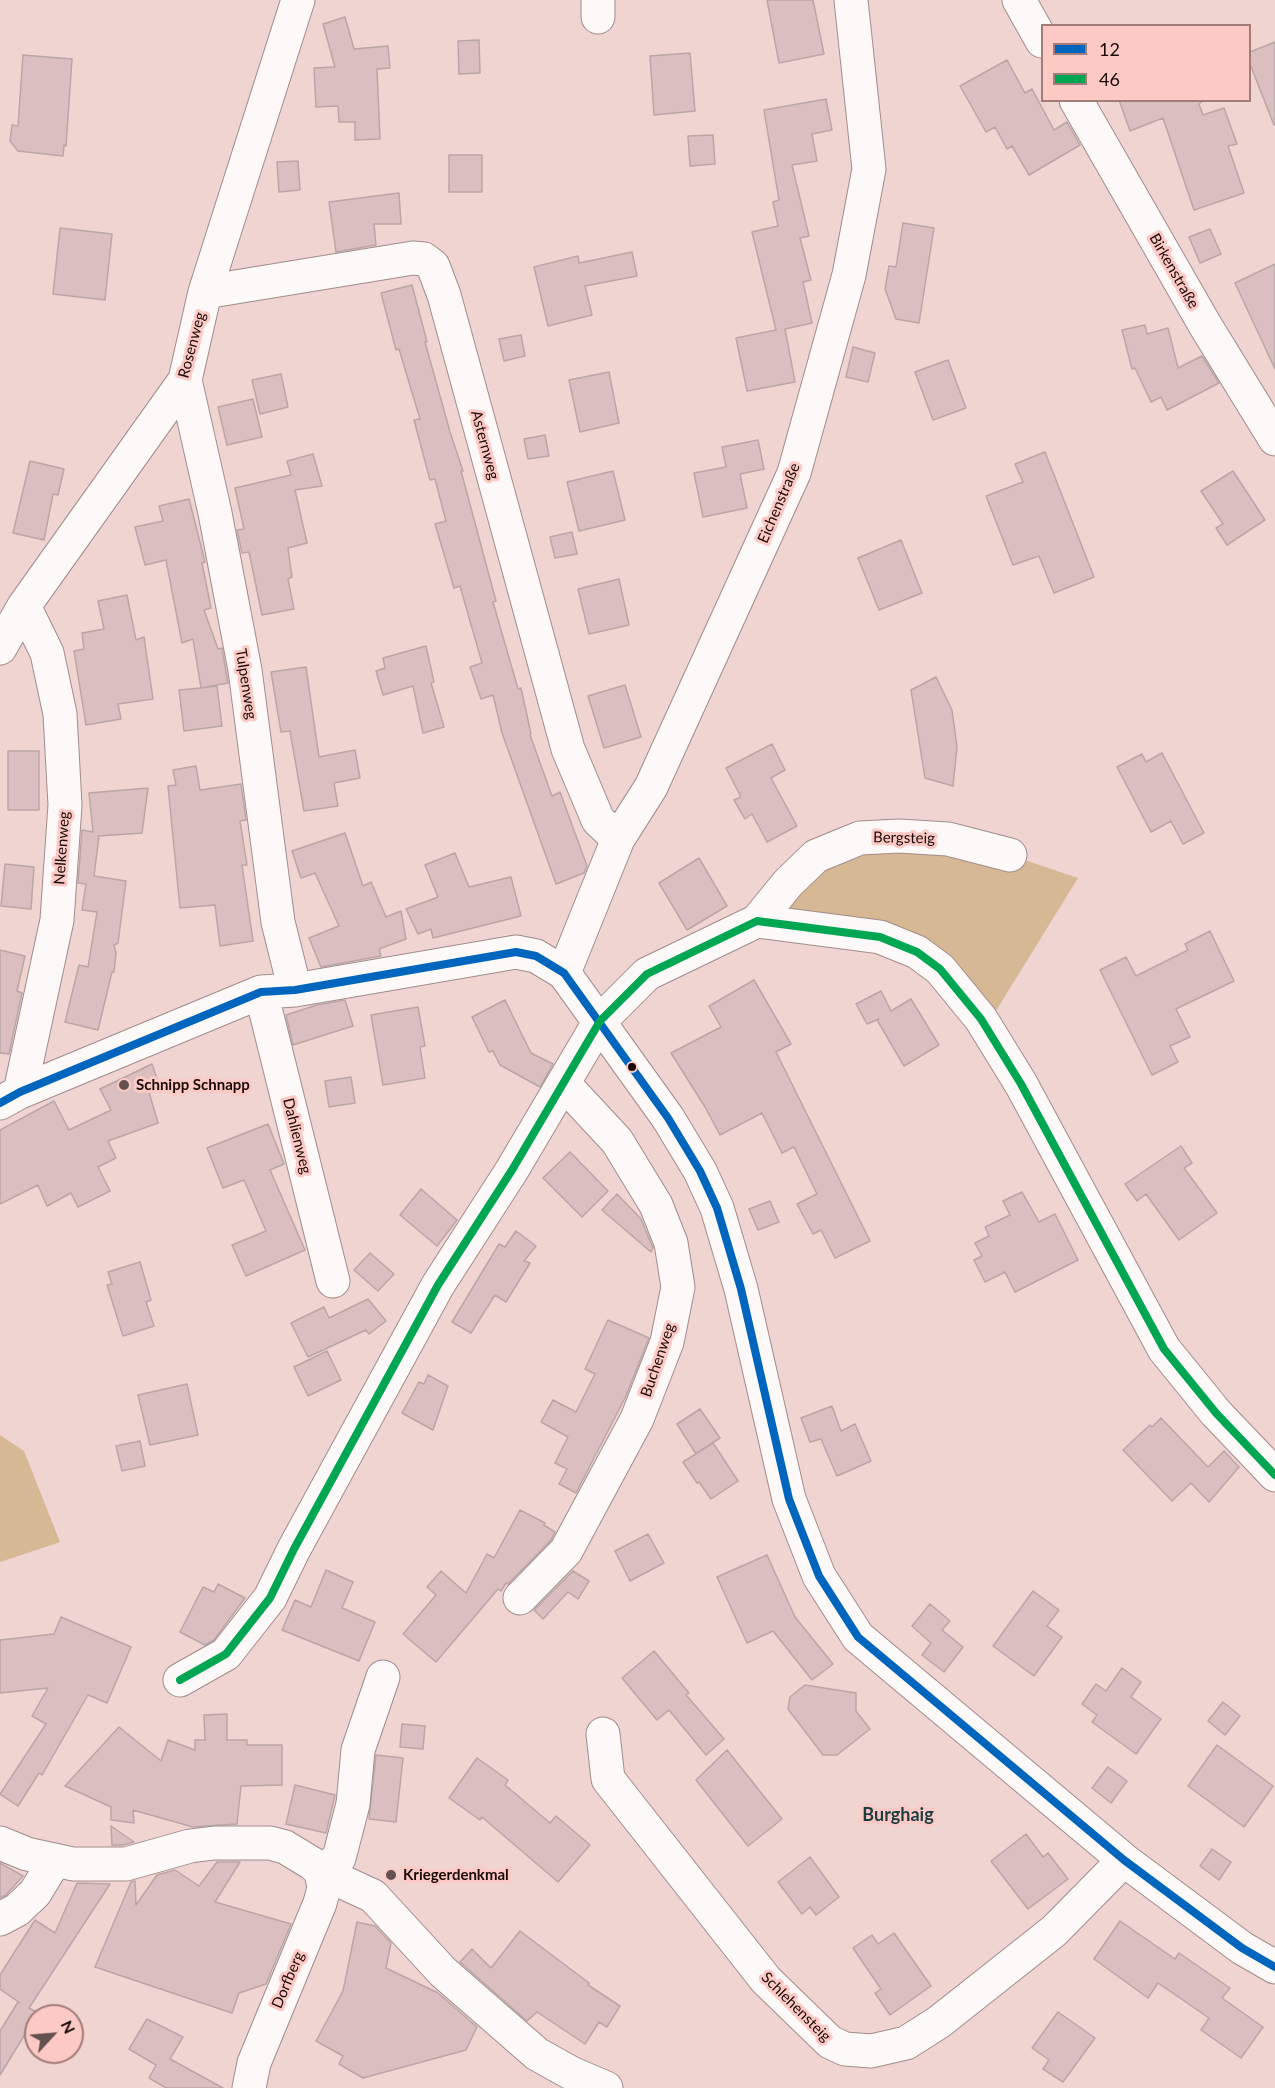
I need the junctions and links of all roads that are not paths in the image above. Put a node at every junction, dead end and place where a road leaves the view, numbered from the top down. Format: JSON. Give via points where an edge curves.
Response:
{"nodes":[{"id":1,"x":298,"y":0,"type":"edge"},
{"id":2,"x":851,"y":0,"type":"edge"},
{"id":3,"x":1019,"y":0,"type":"edge"},
{"id":4,"x":1041,"y":39,"type":"edge"},
{"id":5,"x":1077,"y":102,"type":"edge"},
{"id":6,"x":205,"y":292,"type":"junction"},
{"id":7,"x":185,"y":380,"type":"junction"},
{"id":8,"x":1275,"y":439,"type":"edge"},
{"id":9,"x":24,"y":606,"type":"junction"},
{"id":10,"x":0,"y":648,"type":"edge"},
{"id":11,"x":618,"y":839,"type":"junction"},
{"id":12,"x":1010,"y":855,"type":"dead end"},
{"id":13,"x":757,"y":921,"type":"junction"},
{"id":14,"x":564,"y":973,"type":"junction"},
{"id":15,"x":295,"y":990,"type":"junction"},
{"id":16,"x":261,"y":992,"type":"junction"},
{"id":17,"x":600,"y":1021,"type":"junction"},
{"id":18,"x":564,"y":1084,"type":"junction"},
{"id":19,"x":10,"y":1097,"type":"edge"},
{"id":20,"x":333,"y":1281,"type":"dead end"},
{"id":21,"x":1275,"y":1475,"type":"edge"},
{"id":22,"x":520,"y":1598,"type":"dead end"},
{"id":23,"x":383,"y":1677,"type":"dead end"},
{"id":24,"x":180,"y":1680,"type":"dead end"},
{"id":25,"x":603,"y":1734,"type":"dead end"},
{"id":26,"x":0,"y":1843,"type":"edge"},
{"id":27,"x":55,"y":1860,"type":"junction"},
{"id":28,"x":1124,"y":1860,"type":"junction"},
{"id":29,"x":321,"y":1872,"type":"junction"},
{"id":30,"x":0,"y":1919,"type":"edge"},
{"id":31,"x":1275,"y":1967,"type":"edge"},
{"id":32,"x":249,"y":2088,"type":"edge"},
{"id":33,"x":606,"y":2088,"type":"edge"}],
"edges":[{"from":1,"to":6,"type":"street","name":"Rosenweg"},
{"from":2,"to":11,"type":"street","name":"Eichenstraße","via":[[869,169],[849,275],[794,473],[651,787]]},
{"from":3,"to":4,"type":"street"},
{"from":5,"to":8,"type":"street","name":"Birkenstraße"},
{"from":6,"to":7,"type":"street","name":"Rosenweg"},
{"from":6,"to":11,"type":"street","name":"Asternweg","via":[[413,258],[434,266],[568,749],[598,820]]},
{"from":7,"to":9,"type":"street","name":"Rosenweg"},
{"from":7,"to":15,"type":"street","name":"Tulpenweg","via":[[245,670],[279,922]]},
{"from":9,"to":10,"type":"street","name":"Rosenweg"},
{"from":9,"to":19,"type":"street","name":"Nelkenweg","via":[[47,653],[60,714],[65,805],[57,920]]},
{"from":11,"to":14,"type":"street","name":"Eichenstraße"},
{"from":12,"to":13,"type":"street","name":"Bergsteig","via":[[948,839],[860,838],[816,856]]},
{"from":13,"to":17,"type":"street","name":"Bergsteig","via":[[647,974]]},
{"from":13,"to":21,"type":"street","via":[[880,937],[917,951],[940,969],[981,1019],[1021,1084],[1164,1349],[1216,1413]]},
{"from":14,"to":15,"type":"street","via":[[536,956],[516,952]]},
{"from":14,"to":17,"type":"street"},
{"from":15,"to":16,"type":"street"},
{"from":16,"to":19,"type":"street"},
{"from":16,"to":20,"type":"street","name":"Dahlienweg"},
{"from":17,"to":18,"type":"street","name":"Bergsteig"},
{"from":17,"to":28,"type":"street","via":[[668,1118],[717,1208],[741,1289],[789,1499],[819,1576],[858,1637]]},
{"from":18,"to":22,"type":"street","name":"Buchenweg","via":[[617,1141],[657,1205],[671,1243],[678,1287],[667,1342],[637,1419],[566,1551]]},
{"from":18,"to":24,"type":"street","name":"Bergsteig","via":[[438,1286],[270,1598],[226,1654]]},
{"from":23,"to":29,"type":"street","via":[[358,1750],[353,1804],[339,1857]]},
{"from":25,"to":28,"type":"street","name":"Schlehensteig","via":[[608,1779],[766,1980],[816,2031],[845,2049],[871,2051],[906,2043],[939,2022],[1054,1931]]},
{"from":26,"to":27,"type":"street"},
{"from":27,"to":29,"type":"street","via":[[126,1864],[190,1846],[251,1842],[285,1847]]},
{"from":27,"to":30,"type":"street","via":[[34,1893],[17,1910]]},
{"from":28,"to":31,"type":"street","via":[[1242,1948]]},
{"from":29,"to":32,"type":"street","name":"Dorfberg","via":[[324,1888],[320,1903],[254,2063]]},
{"from":29,"to":33,"type":"street","via":[[373,1896],[443,1972],[537,2054]]}]}
